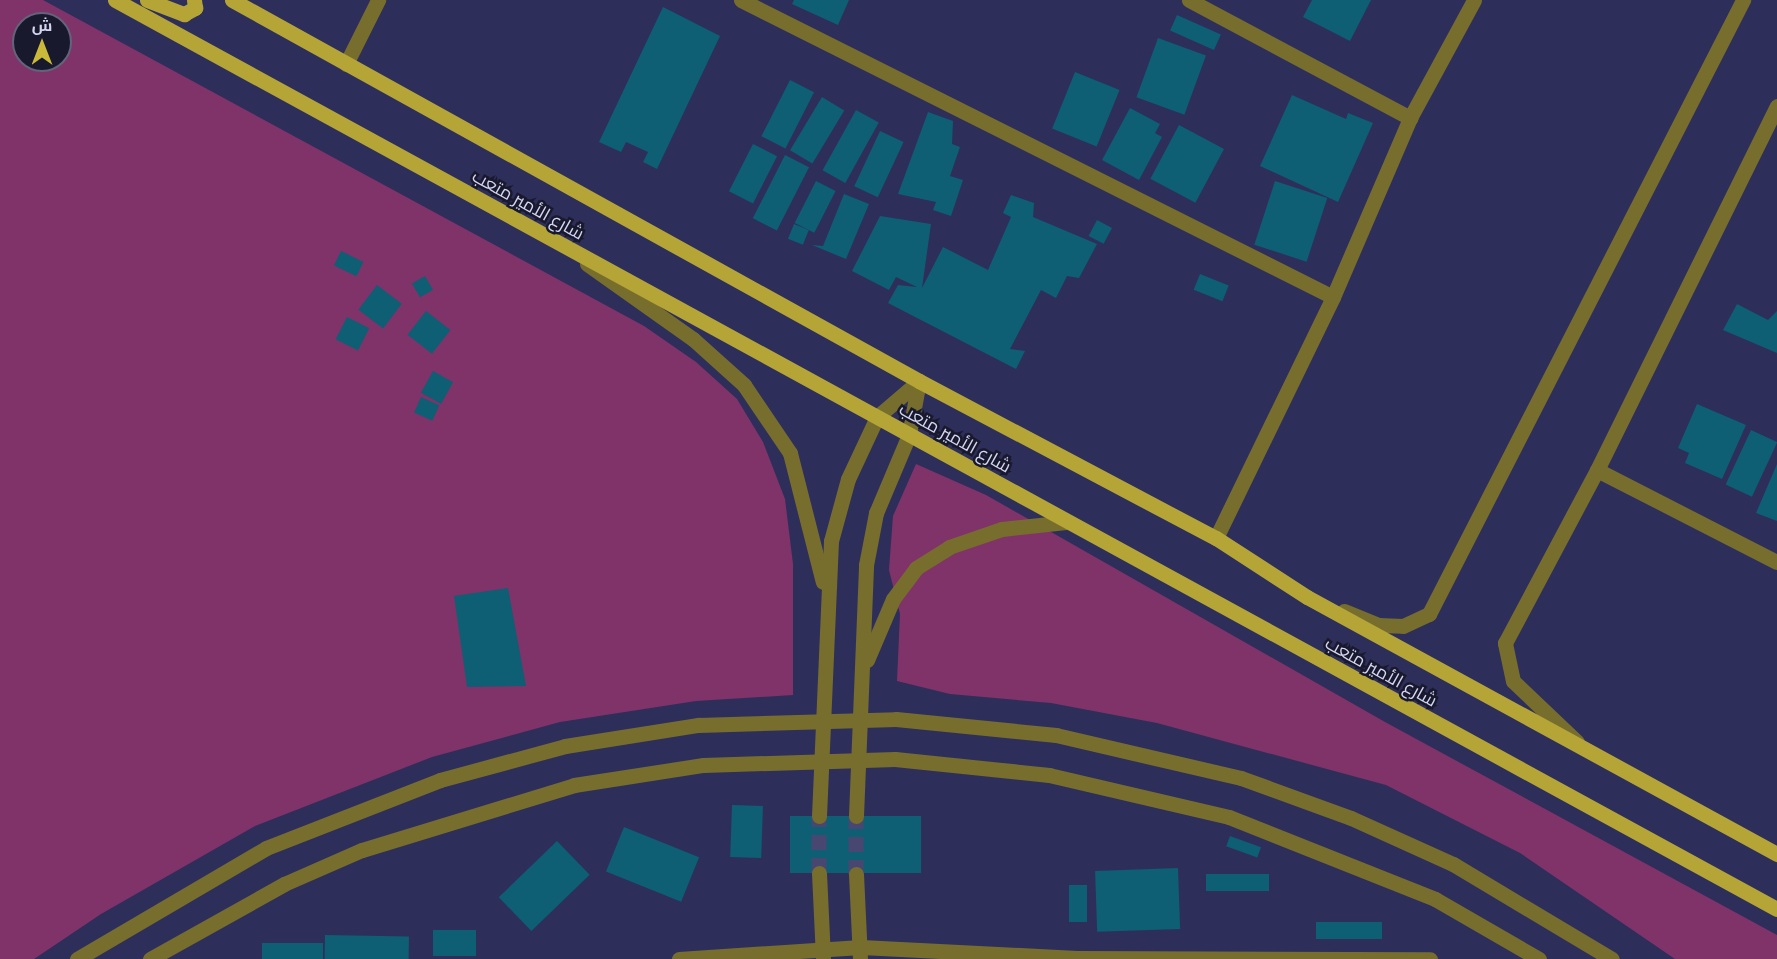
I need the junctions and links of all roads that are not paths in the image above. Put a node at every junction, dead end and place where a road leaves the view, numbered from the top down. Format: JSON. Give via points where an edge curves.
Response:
{"nodes":[{"id":1,"x":115,"y":0,"type":"edge"},
{"id":2,"x":147,"y":0,"type":"edge"},
{"id":3,"x":194,"y":0,"type":"edge"},
{"id":4,"x":232,"y":0,"type":"edge"},
{"id":5,"x":378,"y":0,"type":"edge"},
{"id":6,"x":741,"y":0,"type":"edge"},
{"id":7,"x":1189,"y":0,"type":"edge"},
{"id":8,"x":1474,"y":0,"type":"edge"},
{"id":9,"x":1743,"y":0,"type":"edge"},
{"id":10,"x":346,"y":64,"type":"junction"},
{"id":11,"x":1777,"y":106,"type":"edge"},
{"id":12,"x":1410,"y":118,"type":"junction"},
{"id":13,"x":557,"y":243,"type":"junction"},
{"id":14,"x":1333,"y":297,"type":"junction"},
{"id":15,"x":919,"y":381,"type":"junction"},
{"id":16,"x":877,"y":417,"type":"junction"},
{"id":17,"x":909,"y":435,"type":"junction"},
{"id":18,"x":1597,"y":470,"type":"junction"},
{"id":19,"x":1066,"y":522,"type":"junction"},
{"id":20,"x":1216,"y":538,"type":"junction"},
{"id":21,"x":812,"y":541,"type":"junction"},
{"id":22,"x":831,"y":541,"type":"junction"},
{"id":23,"x":1777,"y":562,"type":"edge"},
{"id":24,"x":826,"y":592,"type":"junction"},
{"id":25,"x":1307,"y":597,"type":"junction"},
{"id":26,"x":863,"y":668,"type":"junction"},
{"id":27,"x":826,"y":719,"type":"junction"},
{"id":28,"x":862,"y":719,"type":"junction"},
{"id":29,"x":1586,"y":750,"type":"junction"},
{"id":30,"x":825,"y":759,"type":"junction"},
{"id":31,"x":862,"y":759,"type":"junction"},
{"id":32,"x":819,"y":816,"type":"tunnel mouth"},
{"id":33,"x":856,"y":816,"type":"tunnel mouth"},
{"id":34,"x":1777,"y":854,"type":"edge"},
{"id":35,"x":819,"y":873,"type":"tunnel mouth"},
{"id":36,"x":856,"y":874,"type":"tunnel mouth"},
{"id":37,"x":1777,"y":909,"type":"edge"},
{"id":38,"x":824,"y":953,"type":"edge"},
{"id":39,"x":860,"y":953,"type":"edge"},
{"id":40,"x":77,"y":959,"type":"edge"},
{"id":41,"x":150,"y":959,"type":"edge"},
{"id":42,"x":679,"y":959,"type":"edge"},
{"id":43,"x":1077,"y":959,"type":"edge"},
{"id":44,"x":1430,"y":959,"type":"edge"},
{"id":45,"x":1539,"y":959,"type":"edge"},
{"id":46,"x":1612,"y":959,"type":"edge"}],
"edges":[{"from":1,"to":13,"type":"main road","name":"شارع الأمير متعب"},
{"from":2,"to":3,"type":"main road","via":[[184,14],[195,8]]},
{"from":4,"to":10,"type":"main road","name":"شارع الأمير متعب"},
{"from":5,"to":10,"type":"street"},
{"from":6,"to":14,"type":"street"},
{"from":7,"to":12,"type":"street"},
{"from":8,"to":12,"type":"street"},
{"from":9,"to":25,"type":"street","via":[[1429,614],[1403,626],[1378,625]]},
{"from":10,"to":15,"type":"main road","name":"شارع الأمير متعب"},
{"from":11,"to":18,"type":"street"},
{"from":12,"to":14,"type":"street"},
{"from":13,"to":16,"type":"main road","name":"شارع الأمير متعب"},
{"from":13,"to":21,"type":"street","via":[[693,339],[744,385],[790,453]]},
{"from":14,"to":20,"type":"street"},
{"from":15,"to":16,"type":"street"},
{"from":15,"to":17,"type":"street"},
{"from":15,"to":20,"type":"main road","name":"شارع الأمير متعب"},
{"from":16,"to":17,"type":"main road","name":"شارع الأمير متعب"},
{"from":16,"to":22,"type":"street","via":[[848,479]]},
{"from":17,"to":19,"type":"main road","name":"شارع الأمير متعب"},
{"from":17,"to":26,"type":"street","via":[[876,513],[867,565]]},
{"from":18,"to":23,"type":"street"},
{"from":18,"to":29,"type":"street","via":[[1505,643],[1513,681]]},
{"from":19,"to":26,"type":"street","via":[[1002,529],[949,547],[916,568],[892,599]]},
{"from":19,"to":37,"type":"main road","name":"شارع الأمير متعب"},
{"from":20,"to":25,"type":"main road","name":"شارع الأمير متعب"},
{"from":21,"to":22,"type":"street"},
{"from":21,"to":24,"type":"street"},
{"from":22,"to":24,"type":"street"},
{"from":24,"to":27,"type":"street"},
{"from":25,"to":29,"type":"main road","name":"شارع الأمير متعب"},
{"from":26,"to":28,"type":"street"},
{"from":27,"to":28,"type":"street"},
{"from":27,"to":30,"type":"street"},
{"from":27,"to":40,"type":"street","via":[[699,725],[599,741],[440,780],[266,848]]},
{"from":28,"to":31,"type":"street"},
{"from":28,"to":46,"type":"street","via":[[967,724],[1056,735],[1241,778],[1351,818],[1453,864]]},
{"from":29,"to":34,"type":"main road","name":"شارع الأمير متعب"},
{"from":30,"to":31,"type":"street"},
{"from":30,"to":32,"type":"street"},
{"from":30,"to":41,"type":"street","via":[[703,765],[586,783],[452,819],[284,884]]},
{"from":31,"to":33,"type":"street"},
{"from":31,"to":45,"type":"street","via":[[960,763],[1049,775],[1229,817],[1435,899]]},
{"from":35,"to":38,"type":"street"},
{"from":36,"to":39,"type":"street"},
{"from":38,"to":39,"type":"street"},
{"from":38,"to":42,"type":"street"},
{"from":39,"to":43,"type":"street"},
{"from":43,"to":44,"type":"street"}]}
